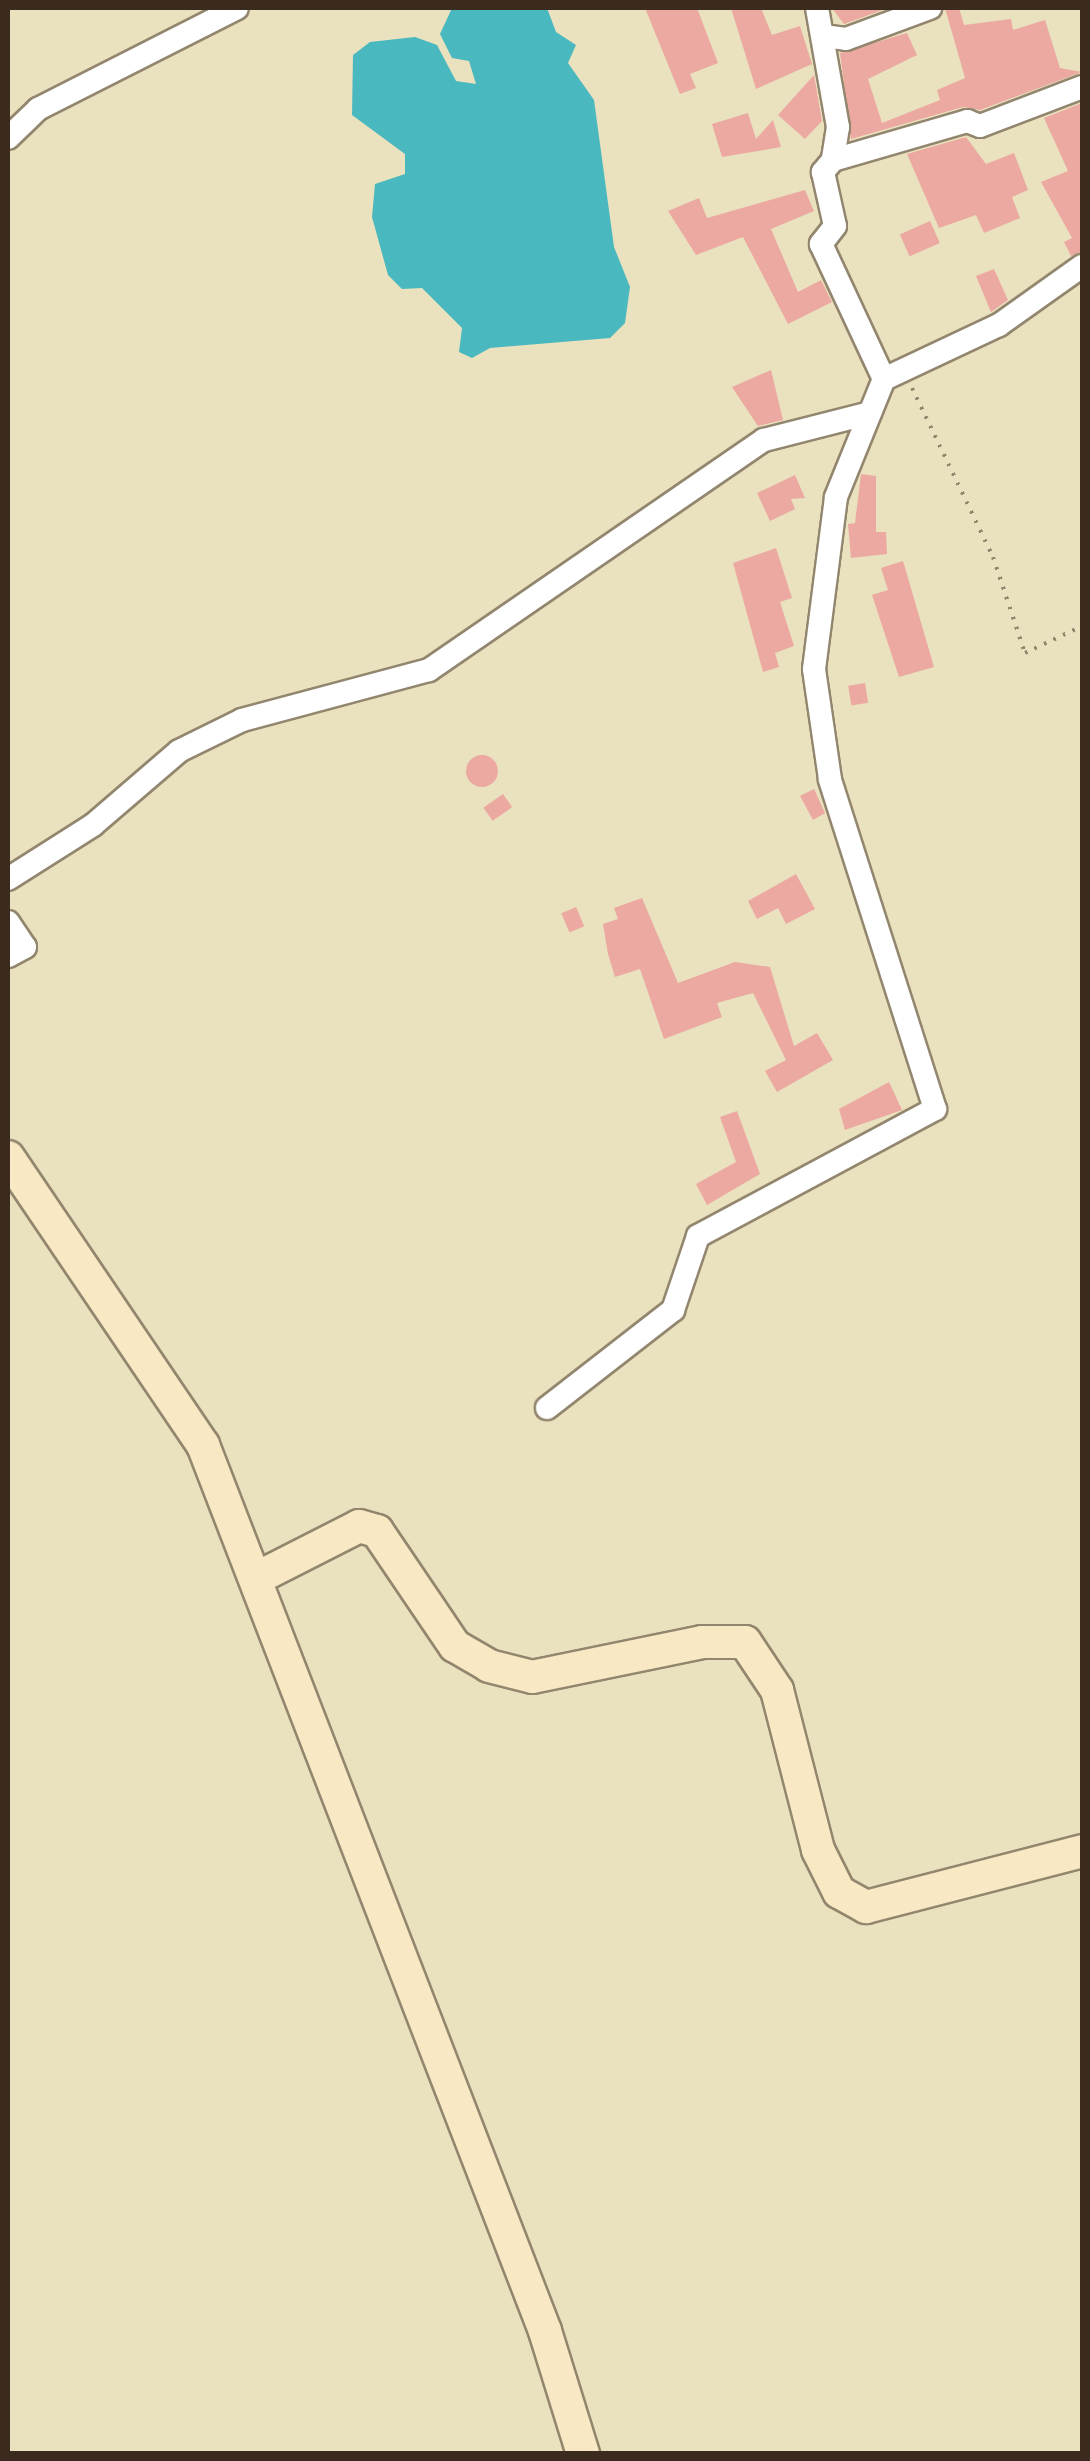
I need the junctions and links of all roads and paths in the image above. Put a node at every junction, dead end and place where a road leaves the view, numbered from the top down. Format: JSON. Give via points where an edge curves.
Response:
{"nodes":[{"id":1,"x":237,"y":8,"type":"edge"},
{"id":2,"x":817,"y":8,"type":"edge"},
{"id":3,"x":930,"y":8,"type":"edge"},
{"id":4,"x":202,"y":16,"type":"edge"},
{"id":5,"x":823,"y":36,"type":"junction"},
{"id":6,"x":1082,"y":87,"type":"edge"},
{"id":7,"x":8,"y":138,"type":"edge"},
{"id":8,"x":834,"y":160,"type":"junction"},
{"id":9,"x":1082,"y":266,"type":"edge"},
{"id":10,"x":894,"y":375,"type":"junction"},
{"id":11,"x":870,"y":413,"type":"junction"},
{"id":12,"x":1082,"y":626,"type":"edge"},
{"id":13,"x":8,"y":879,"type":"edge"},
{"id":14,"x":8,"y":922,"type":"edge"},
{"id":15,"x":8,"y":956,"type":"edge"},
{"id":16,"x":8,"y":1157,"type":"edge"},
{"id":17,"x":547,"y":1408,"type":"dead end"},
{"id":18,"x":259,"y":1577,"type":"junction"},
{"id":19,"x":1082,"y":1851,"type":"edge"},
{"id":20,"x":583,"y":2454,"type":"edge"}],
"edges":[{"from":1,"to":4,"type":"street"},
{"from":2,"to":5,"type":"street"},
{"from":3,"to":5,"type":"street","via":[[846,39]]},
{"from":4,"to":7,"type":"street","via":[[38,109]]},
{"from":5,"to":8,"type":"street","via":[[838,127]]},
{"from":6,"to":8,"type":"street","via":[[980,126],[966,121]]},
{"from":8,"to":10,"type":"street","via":[[822,172],[835,226],[820,244]]},
{"from":9,"to":10,"type":"street","via":[[999,325]]},
{"from":10,"to":11,"type":"street"},
{"from":10,"to":12,"type":"path","via":[[993,557],[1025,653]]},
{"from":11,"to":13,"type":"street","via":[[764,440],[429,670],[242,720],[178,752],[93,825]]},
{"from":11,"to":17,"type":"street","via":[[836,497],[814,669],[830,779],[935,1109],[698,1236],[673,1310]]},
{"from":14,"to":15,"type":"street","via":[[25,946]]},
{"from":16,"to":18,"type":"street","via":[[203,1445]]},
{"from":18,"to":19,"type":"street","via":[[359,1526],[377,1532],[455,1646],[488,1666],[532,1677],[702,1642],[745,1642],[777,1690],[818,1850],[839,1892],[866,1907]]},
{"from":18,"to":20,"type":"street","via":[[280,1658],[545,2331]]}]}
